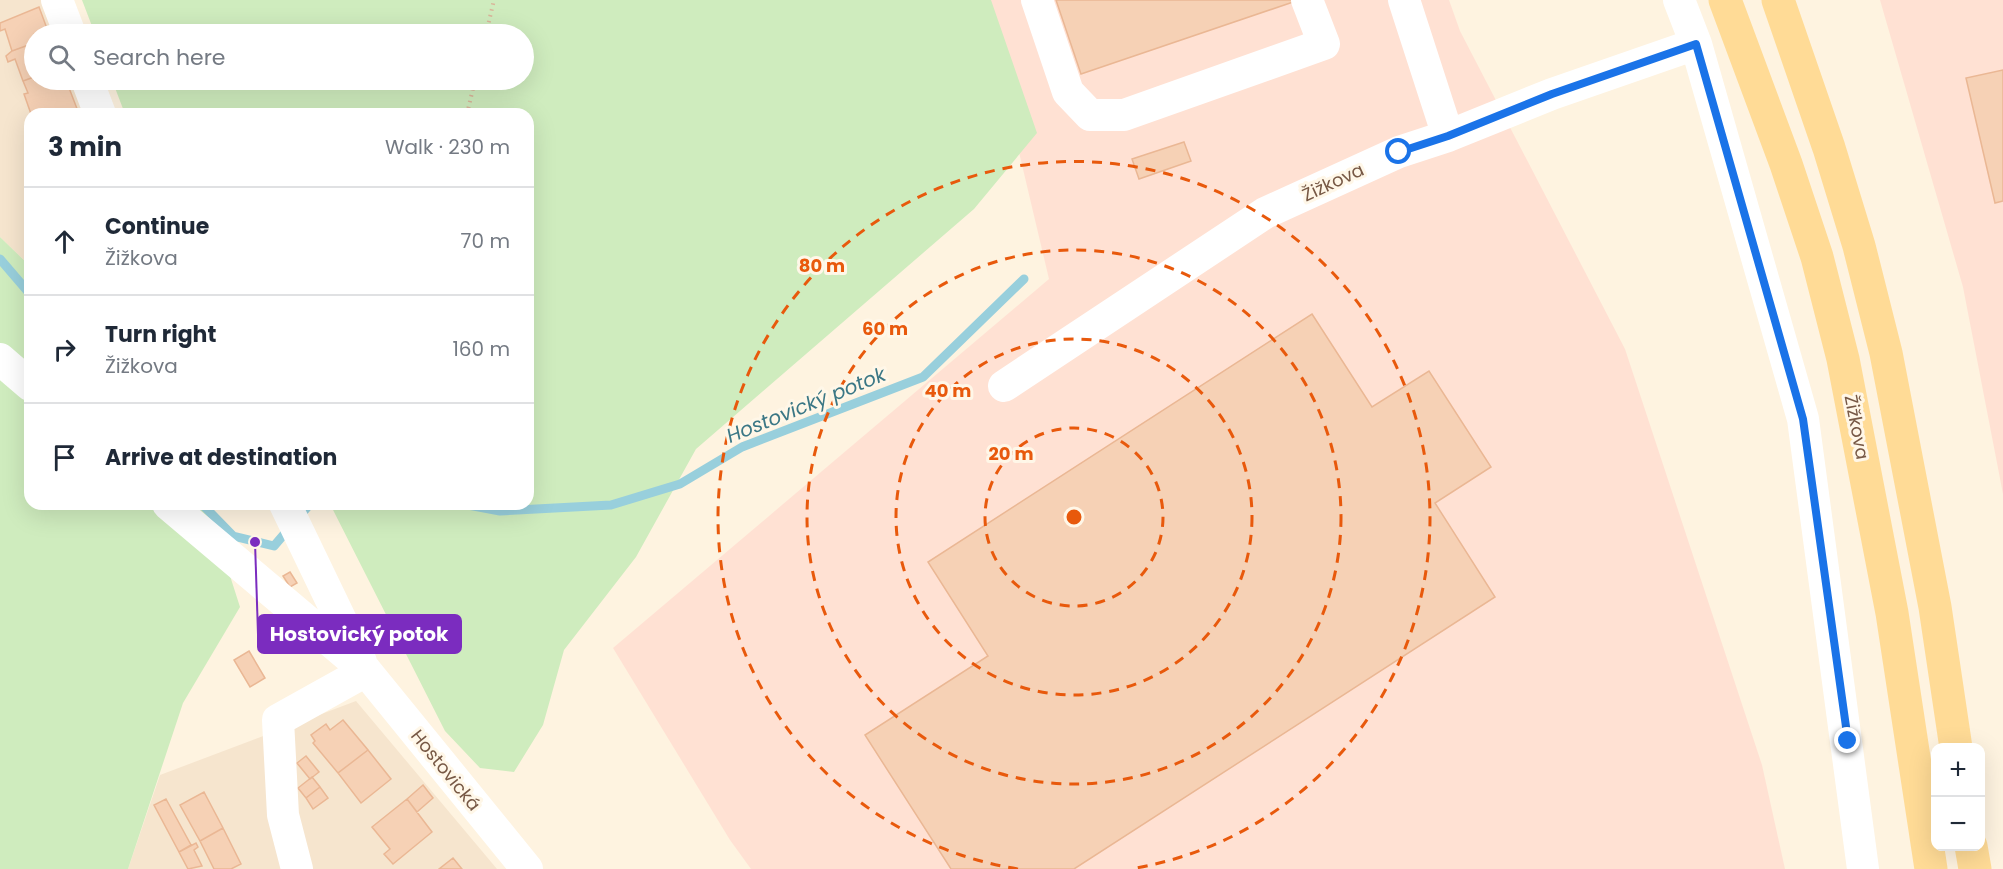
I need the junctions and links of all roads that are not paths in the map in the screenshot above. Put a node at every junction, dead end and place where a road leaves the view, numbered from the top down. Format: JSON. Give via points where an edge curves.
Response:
{"nodes":[{"id":1,"x":57,"y":0,"type":"edge"},
{"id":2,"x":1036,"y":0,"type":"edge"},
{"id":3,"x":1307,"y":0,"type":"edge"},
{"id":4,"x":1404,"y":0,"type":"edge"},
{"id":5,"x":1679,"y":0,"type":"edge"},
{"id":6,"x":1725,"y":0,"type":"edge"},
{"id":7,"x":1778,"y":0,"type":"edge"},
{"id":8,"x":66,"y":24,"type":"edge"},
{"id":9,"x":1696,"y":44,"type":"junction"},
{"id":10,"x":91,"y":90,"type":"edge"},
{"id":11,"x":98,"y":108,"type":"edge"},
{"id":12,"x":1448,"y":136,"type":"junction"},
{"id":13,"x":0,"y":359,"type":"edge"},
{"id":14,"x":24,"y":380,"type":"edge"},
{"id":15,"x":1004,"y":386,"type":"dead end"},
{"id":16,"x":175,"y":510,"type":"edge"},
{"id":17,"x":290,"y":514,"type":"edge"},
{"id":18,"x":366,"y":670,"type":"junction"},
{"id":19,"x":1955,"y":743,"type":"edge"},
{"id":20,"x":1972,"y":851,"type":"edge"},
{"id":21,"x":297,"y":869,"type":"edge"},
{"id":22,"x":526,"y":869,"type":"edge"},
{"id":23,"x":1863,"y":869,"type":"edge"},
{"id":24,"x":1931,"y":869,"type":"edge"},
{"id":25,"x":1975,"y":869,"type":"edge"}],
"edges":[{"from":1,"to":8,"type":"street"},
{"from":2,"to":3,"type":"street","via":[[1068,92],[1090,115],[1124,115],[1324,44]]},
{"from":4,"to":12,"type":"street"},
{"from":5,"to":9,"type":"street"},
{"from":6,"to":24,"type":"main road","name":"Žižkova","via":[[1817,257],[1843,359],[1892,613]]},
{"from":7,"to":19,"type":"main road","via":[[1833,159],[1886,353],[1935,607]]},
{"from":9,"to":12,"type":"street","name":"Žižkova","via":[[1552,94]]},
{"from":9,"to":23,"type":"street","via":[[1803,419]]},
{"from":10,"to":11,"type":"street"},
{"from":12,"to":15,"type":"street","name":"Žižkova","via":[[1399,152],[1265,213]]},
{"from":13,"to":14,"type":"street"},
{"from":16,"to":18,"type":"street"},
{"from":17,"to":18,"type":"street"},
{"from":18,"to":21,"type":"street","via":[[278,720],[283,815]]},
{"from":18,"to":22,"type":"street","name":"Hostovická"},
{"from":20,"to":25,"type":"main road"}]}
